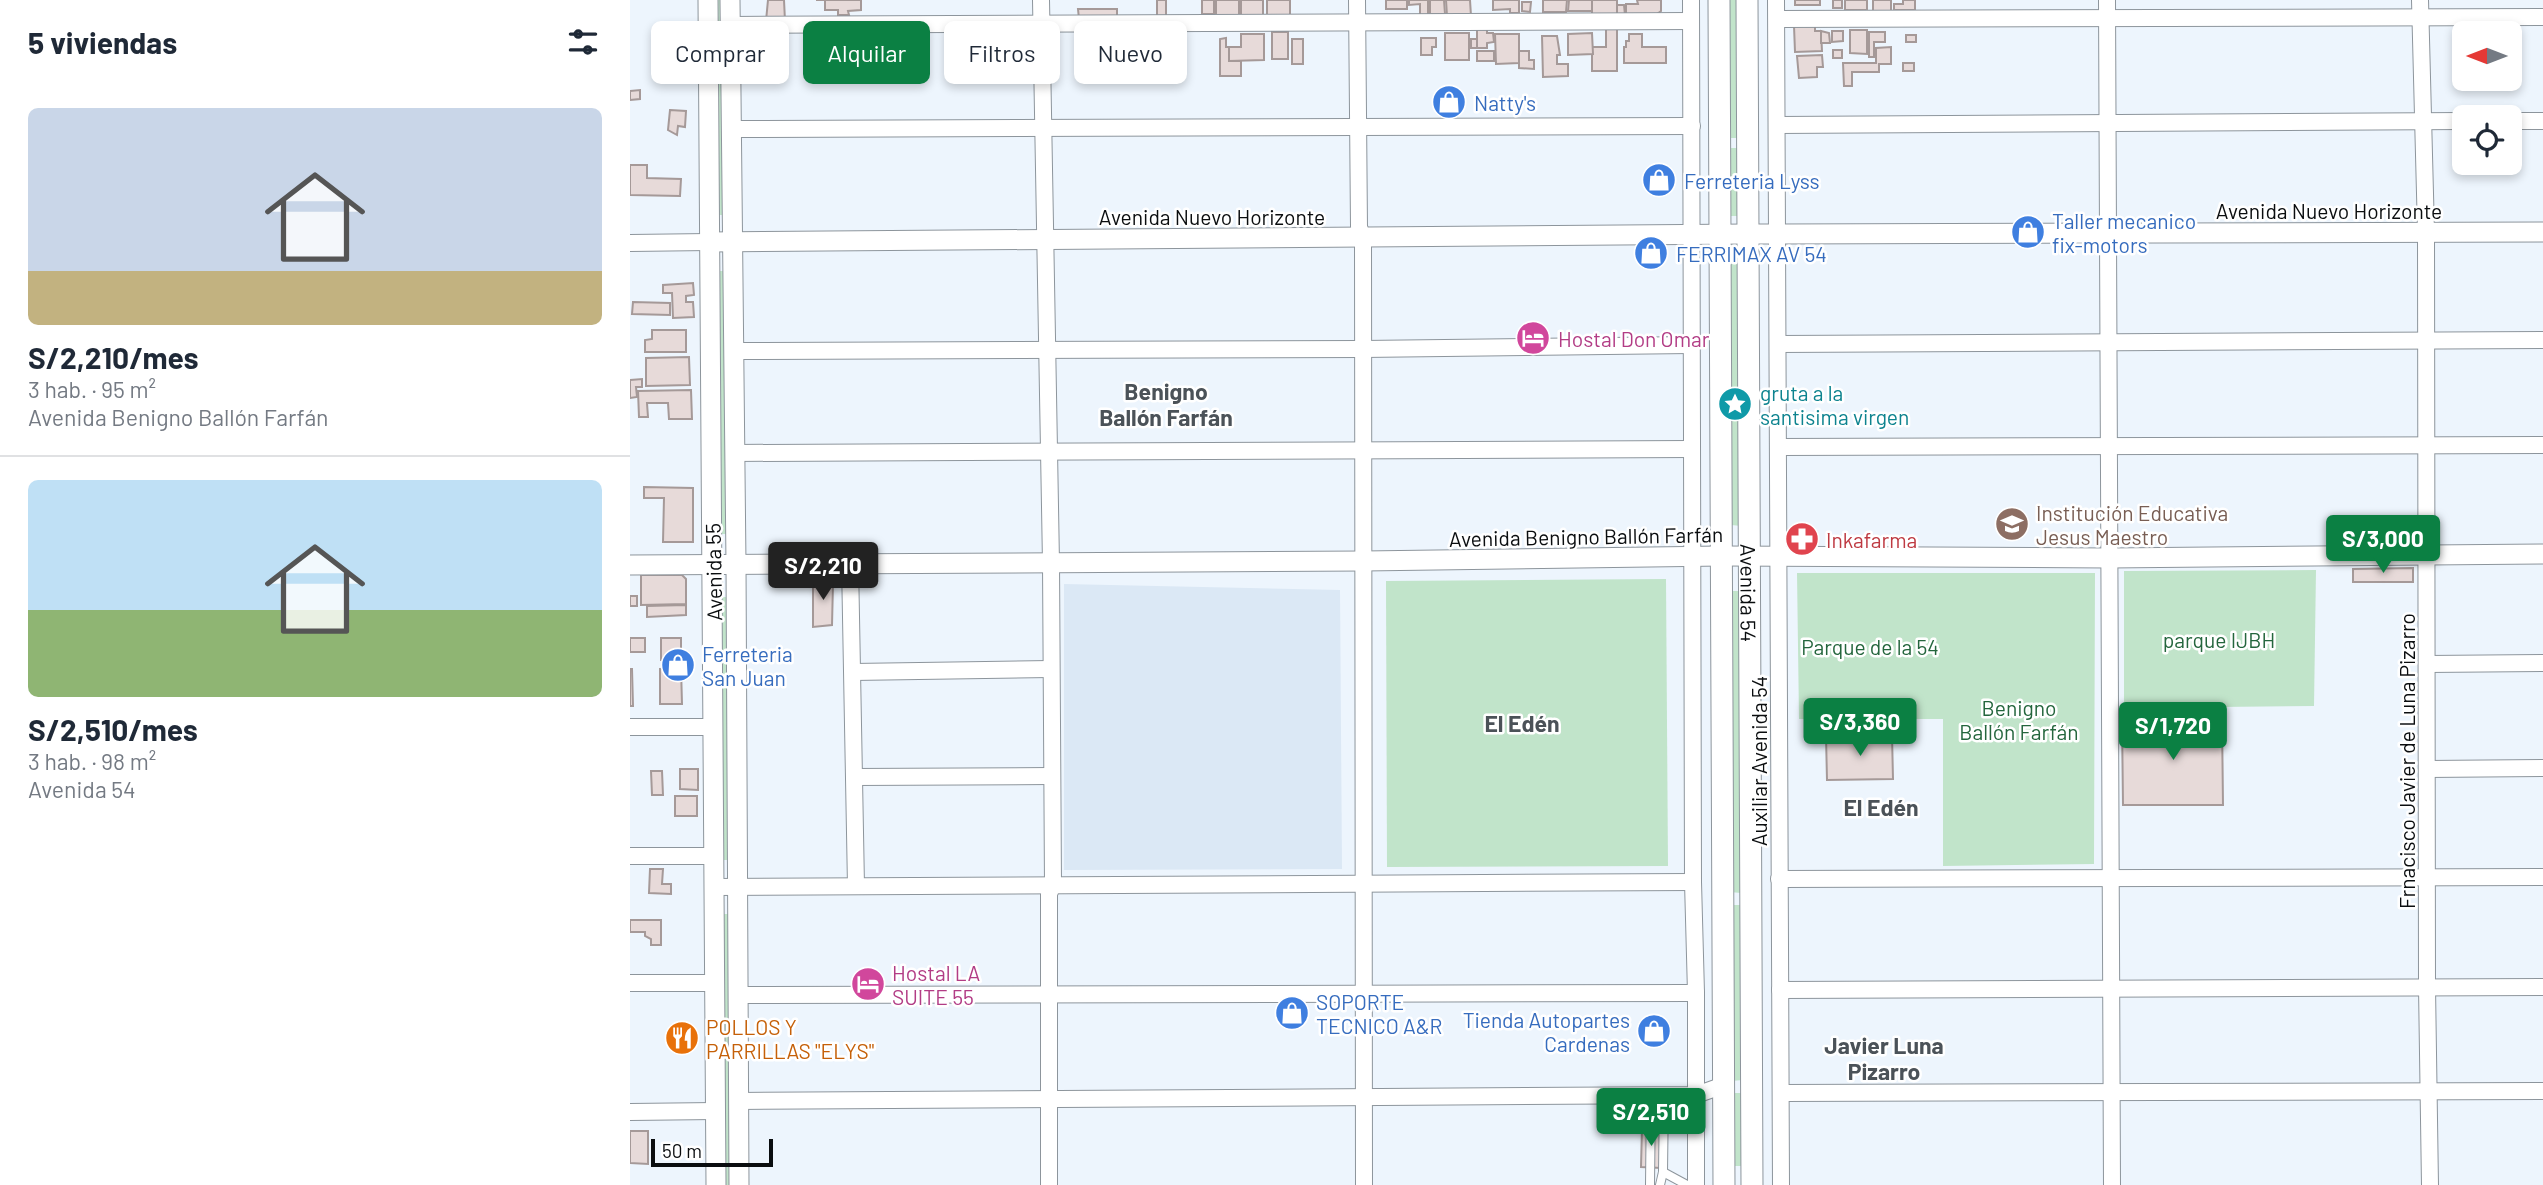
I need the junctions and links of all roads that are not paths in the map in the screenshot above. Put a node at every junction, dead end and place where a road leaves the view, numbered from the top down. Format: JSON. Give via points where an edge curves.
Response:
{"nodes":[{"id":1,"x":708,"y":0,"type":"edge"},
{"id":2,"x":730,"y":0,"type":"edge"},
{"id":3,"x":1041,"y":0,"type":"edge"},
{"id":4,"x":1357,"y":0,"type":"edge"},
{"id":5,"x":1691,"y":0,"type":"edge"},
{"id":6,"x":1719,"y":0,"type":"edge"},
{"id":7,"x":1747,"y":0,"type":"edge"},
{"id":8,"x":1776,"y":0,"type":"edge"},
{"id":9,"x":2107,"y":0,"type":"edge"},
{"id":10,"x":2420,"y":0,"type":"edge"},
{"id":11,"x":2543,"y":17,"type":"edge"},
{"id":12,"x":2420,"y":18,"type":"junction"},
{"id":13,"x":1777,"y":19,"type":"junction"},
{"id":14,"x":2108,"y":20,"type":"junction"},
{"id":15,"x":730,"y":21,"type":"edge"},
{"id":16,"x":1041,"y":21,"type":"edge"},
{"id":17,"x":1691,"y":21,"type":"junction"},
{"id":18,"x":1357,"y":22,"type":"junction"},
{"id":19,"x":1060,"y":23,"type":"edge"},
{"id":20,"x":944,"y":24,"type":"edge"},
{"id":21,"x":789,"y":25,"type":"edge"},
{"id":22,"x":731,"y":84,"type":"edge"},
{"id":23,"x":1042,"y":84,"type":"edge"},
{"id":24,"x":2423,"y":121,"type":"junction"},
{"id":25,"x":2452,"y":121,"type":"edge"},
{"id":26,"x":2522,"y":121,"type":"edge"},
{"id":27,"x":2543,"y":121,"type":"edge"},
{"id":28,"x":2108,"y":123,"type":"junction"},
{"id":29,"x":1777,"y":125,"type":"junction"},
{"id":30,"x":1692,"y":126,"type":"junction"},
{"id":31,"x":1357,"y":127,"type":"junction"},
{"id":32,"x":732,"y":129,"type":"junction"},
{"id":33,"x":1042,"y":130,"type":"junction"},
{"id":34,"x":2426,"y":232,"type":"junction"},
{"id":35,"x":2543,"y":232,"type":"edge"},
{"id":36,"x":2109,"y":233,"type":"junction"},
{"id":37,"x":1722,"y":234,"type":"junction"},
{"id":38,"x":1748,"y":234,"type":"junction"},
{"id":39,"x":1778,"y":235,"type":"junction"},
{"id":40,"x":1691,"y":236,"type":"junction"},
{"id":41,"x":1363,"y":238,"type":"junction"},
{"id":42,"x":1045,"y":240,"type":"junction"},
{"id":43,"x":733,"y":241,"type":"junction"},
{"id":44,"x":709,"y":242,"type":"junction"},
{"id":45,"x":630,"y":243,"type":"edge"},
{"id":46,"x":2427,"y":341,"type":"junction"},
{"id":47,"x":2543,"y":341,"type":"edge"},
{"id":48,"x":2110,"y":342,"type":"junction"},
{"id":49,"x":1778,"y":344,"type":"junction"},
{"id":50,"x":1691,"y":345,"type":"junction"},
{"id":51,"x":1363,"y":349,"type":"junction"},
{"id":52,"x":1048,"y":350,"type":"junction"},
{"id":53,"x":734,"y":351,"type":"junction"},
{"id":54,"x":2427,"y":445,"type":"junction"},
{"id":55,"x":2543,"y":445,"type":"edge"},
{"id":56,"x":1778,"y":447,"type":"junction"},
{"id":57,"x":2109,"y":447,"type":"junction"},
{"id":58,"x":1691,"y":449,"type":"junction"},
{"id":59,"x":1362,"y":450,"type":"junction"},
{"id":60,"x":734,"y":453,"type":"junction"},
{"id":61,"x":1049,"y":453,"type":"junction"},
{"id":62,"x":2543,"y":554,"type":"edge"},
{"id":63,"x":1723,"y":556,"type":"junction"},
{"id":64,"x":1749,"y":556,"type":"junction"},
{"id":65,"x":1778,"y":556,"type":"junction"},
{"id":66,"x":2426,"y":556,"type":"junction"},
{"id":67,"x":1691,"y":557,"type":"junction"},
{"id":68,"x":2109,"y":558,"type":"junction"},
{"id":69,"x":1364,"y":561,"type":"junction"},
{"id":70,"x":1051,"y":563,"type":"junction"},
{"id":71,"x":736,"y":564,"type":"junction"},
{"id":72,"x":850,"y":564,"type":"junction"},
{"id":73,"x":630,"y":565,"type":"edge"},
{"id":74,"x":712,"y":565,"type":"junction"},
{"id":75,"x":2543,"y":663,"type":"edge"},
{"id":76,"x":2427,"y":664,"type":"junction"},
{"id":77,"x":1050,"y":669,"type":"junction"},
{"id":78,"x":853,"y":672,"type":"junction"},
{"id":79,"x":630,"y":727,"type":"edge"},
{"id":80,"x":714,"y":727,"type":"junction"},
{"id":81,"x":2543,"y":768,"type":"edge"},
{"id":82,"x":2427,"y":769,"type":"junction"},
{"id":83,"x":1051,"y":776,"type":"junction"},
{"id":84,"x":855,"y":777,"type":"junction"},
{"id":85,"x":630,"y":856,"type":"edge"},
{"id":86,"x":715,"y":856,"type":"junction"},
{"id":87,"x":2428,"y":877,"type":"junction"},
{"id":88,"x":2543,"y":877,"type":"edge"},
{"id":89,"x":1779,"y":879,"type":"junction"},
{"id":90,"x":2110,"y":879,"type":"junction"},
{"id":91,"x":1693,"y":882,"type":"junction"},
{"id":92,"x":1364,"y":883,"type":"junction"},
{"id":93,"x":1053,"y":884,"type":"junction"},
{"id":94,"x":856,"y":886,"type":"junction"},
{"id":95,"x":715,"y":887,"type":"junction"},
{"id":96,"x":739,"y":887,"type":"junction"},
{"id":97,"x":630,"y":983,"type":"edge"},
{"id":98,"x":715,"y":983,"type":"junction"},
{"id":99,"x":2111,"y":987,"type":"junction"},
{"id":100,"x":2427,"y":987,"type":"junction"},
{"id":101,"x":2543,"y":987,"type":"edge"},
{"id":102,"x":1780,"y":990,"type":"junction"},
{"id":103,"x":1363,"y":993,"type":"junction"},
{"id":104,"x":1696,"y":993,"type":"junction"},
{"id":105,"x":737,"y":995,"type":"junction"},
{"id":106,"x":1049,"y":995,"type":"junction"},
{"id":107,"x":1724,"y":1085,"type":"junction"},
{"id":108,"x":2429,"y":1091,"type":"junction"},
{"id":109,"x":2543,"y":1091,"type":"edge"},
{"id":110,"x":2112,"y":1092,"type":"junction"},
{"id":111,"x":1781,"y":1093,"type":"junction"},
{"id":112,"x":1657,"y":1095,"type":"junction"},
{"id":113,"x":1364,"y":1097,"type":"junction"},
{"id":114,"x":1050,"y":1100,"type":"junction"},
{"id":115,"x":738,"y":1101,"type":"junction"},
{"id":116,"x":1696,"y":1102,"type":"junction"},
{"id":117,"x":715,"y":1111,"type":"junction"},
{"id":118,"x":630,"y":1112,"type":"edge"},
{"id":119,"x":1663,"y":1126,"type":"junction"},
{"id":120,"x":1663,"y":1172,"type":"junction"},
{"id":121,"x":716,"y":1185,"type":"edge"},
{"id":122,"x":739,"y":1185,"type":"edge"},
{"id":123,"x":1049,"y":1185,"type":"edge"},
{"id":124,"x":1364,"y":1185,"type":"edge"},
{"id":125,"x":1650,"y":1185,"type":"edge"},
{"id":126,"x":1660,"y":1185,"type":"edge"},
{"id":127,"x":1687,"y":1185,"type":"edge"},
{"id":128,"x":1696,"y":1185,"type":"edge"},
{"id":129,"x":1724,"y":1185,"type":"edge"},
{"id":130,"x":1752,"y":1185,"type":"edge"},
{"id":131,"x":1782,"y":1185,"type":"edge"},
{"id":132,"x":2112,"y":1185,"type":"edge"},
{"id":133,"x":2430,"y":1185,"type":"edge"}],
"edges":[{"from":1,"to":44,"type":"street","name":"Avenida 55"},
{"from":2,"to":15,"type":"street","name":"Avenida 55"},
{"from":3,"to":16,"type":"street"},
{"from":4,"to":18,"type":"street"},
{"from":5,"to":17,"type":"street"},
{"from":6,"to":37,"type":"main road","name":"Avenida 54"},
{"from":7,"to":38,"type":"main road","name":"Avenida 54"},
{"from":8,"to":13,"type":"street","name":"Auxiliar Avenida 54"},
{"from":9,"to":14,"type":"street"},
{"from":10,"to":12,"type":"street","name":"Frnacisco Javier de Luna Pizarro"},
{"from":11,"to":12,"type":"street"},
{"from":12,"to":14,"type":"street"},
{"from":12,"to":24,"type":"street","name":"Frnacisco Javier de Luna Pizarro"},
{"from":13,"to":14,"type":"street"},
{"from":13,"to":29,"type":"street","name":"Auxiliar Avenida 54"},
{"from":14,"to":28,"type":"street"},
{"from":17,"to":18,"type":"street"},
{"from":17,"to":30,"type":"street"},
{"from":18,"to":19,"type":"street"},
{"from":18,"to":31,"type":"street"},
{"from":20,"to":21,"type":"street"},
{"from":22,"to":32,"type":"street","name":"Avenida 55"},
{"from":23,"to":33,"type":"street"},
{"from":24,"to":25,"type":"street"},
{"from":24,"to":28,"type":"street"},
{"from":24,"to":34,"type":"street","name":"Frnacisco Javier de Luna Pizarro"},
{"from":26,"to":27,"type":"street"},
{"from":28,"to":29,"type":"street"},
{"from":28,"to":36,"type":"street"},
{"from":29,"to":39,"type":"street","name":"Auxiliar Avenida 54"},
{"from":30,"to":31,"type":"street"},
{"from":30,"to":40,"type":"street"},
{"from":31,"to":33,"type":"street"},
{"from":31,"to":41,"type":"street"},
{"from":32,"to":33,"type":"street"},
{"from":32,"to":43,"type":"street","name":"Avenida 55"},
{"from":33,"to":42,"type":"street"},
{"from":34,"to":35,"type":"street","name":"Avenida Nuevo Horizonte"},
{"from":34,"to":36,"type":"street","name":"Avenida Nuevo Horizonte"},
{"from":34,"to":46,"type":"street","name":"Frnacisco Javier de Luna Pizarro"},
{"from":36,"to":39,"type":"street","name":"Avenida Nuevo Horizonte"},
{"from":36,"to":48,"type":"street"},
{"from":37,"to":38,"type":"street","name":"Avenida Nuevo Horizonte"},
{"from":37,"to":40,"type":"street","name":"Avenida Nuevo Horizonte"},
{"from":37,"to":63,"type":"main road","name":"Avenida 54"},
{"from":38,"to":39,"type":"street","name":"Avenida Nuevo Horizonte"},
{"from":38,"to":64,"type":"main road","name":"Avenida 54"},
{"from":39,"to":49,"type":"street","name":"Auxiliar Avenida 54"},
{"from":40,"to":41,"type":"street","name":"Avenida Nuevo Horizonte"},
{"from":40,"to":50,"type":"street"},
{"from":41,"to":42,"type":"street","name":"Avenida Nuevo Horizonte"},
{"from":41,"to":51,"type":"street"},
{"from":42,"to":43,"type":"street","name":"Avenida Nuevo Horizonte"},
{"from":42,"to":52,"type":"street"},
{"from":43,"to":44,"type":"street","name":"Avenida Nuevo Horizonte"},
{"from":43,"to":53,"type":"street","name":"Avenida 55"},
{"from":44,"to":45,"type":"street"},
{"from":44,"to":74,"type":"street","name":"Avenida 55"},
{"from":46,"to":47,"type":"street"},
{"from":46,"to":48,"type":"street"},
{"from":46,"to":54,"type":"street","name":"Frnacisco Javier de Luna Pizarro"},
{"from":48,"to":49,"type":"street"},
{"from":48,"to":57,"type":"street"},
{"from":49,"to":56,"type":"street","name":"Auxiliar Avenida 54"},
{"from":50,"to":51,"type":"street"},
{"from":50,"to":58,"type":"street"},
{"from":51,"to":52,"type":"street"},
{"from":51,"to":59,"type":"street"},
{"from":52,"to":53,"type":"street"},
{"from":52,"to":61,"type":"street"},
{"from":53,"to":60,"type":"street","name":"Avenida 55"},
{"from":54,"to":55,"type":"street"},
{"from":54,"to":57,"type":"street"},
{"from":54,"to":66,"type":"street","name":"Frnacisco Javier de Luna Pizarro"},
{"from":56,"to":57,"type":"street"},
{"from":56,"to":65,"type":"street","name":"Auxiliar Avenida 54"},
{"from":57,"to":68,"type":"street"},
{"from":58,"to":59,"type":"street"},
{"from":58,"to":67,"type":"street"},
{"from":59,"to":61,"type":"street"},
{"from":59,"to":69,"type":"street"},
{"from":60,"to":61,"type":"street"},
{"from":60,"to":71,"type":"street","name":"Avenida 55"},
{"from":61,"to":70,"type":"street"},
{"from":62,"to":66,"type":"street","name":"Avenida Benigno Ballón Farfán"},
{"from":63,"to":64,"type":"street","name":"Avenida Benigno Ballón Farfán"},
{"from":63,"to":67,"type":"street","name":"Avenida Benigno Ballón Farfán"},
{"from":63,"to":107,"type":"main road","name":"Avenida 54"},
{"from":64,"to":65,"type":"street","name":"Avenida Benigno Ballón Farfán"},
{"from":64,"to":130,"type":"main road","name":"Avenida 54"},
{"from":65,"to":68,"type":"street","name":"Avenida Benigno Ballón Farfán"},
{"from":65,"to":89,"type":"street","name":"Auxiliar Avenida 54"},
{"from":66,"to":68,"type":"street","name":"Avenida Benigno Ballón Farfán"},
{"from":66,"to":76,"type":"street","name":"Frnacisco Javier de Luna Pizarro"},
{"from":67,"to":69,"type":"street","name":"Avenida Benigno Ballón Farfán"},
{"from":67,"to":91,"type":"street"},
{"from":68,"to":90,"type":"street"},
{"from":69,"to":70,"type":"street","name":"Avenida Benigno Ballón Farfán"},
{"from":69,"to":92,"type":"street"},
{"from":70,"to":72,"type":"street","name":"Avenida Benigno Ballón Farfán"},
{"from":70,"to":77,"type":"street"},
{"from":71,"to":72,"type":"street","name":"Avenida Benigno Ballón Farfán"},
{"from":71,"to":74,"type":"street","name":"Avenida Benigno Ballón Farfán"},
{"from":71,"to":96,"type":"street","name":"Avenida 55"},
{"from":72,"to":78,"type":"street"},
{"from":73,"to":74,"type":"street","name":"Avenida Benigno Ballón Farfán"},
{"from":74,"to":80,"type":"street","name":"Avenida 55"},
{"from":75,"to":76,"type":"street"},
{"from":76,"to":82,"type":"street","name":"Frnacisco Javier de Luna Pizarro"},
{"from":77,"to":78,"type":"street"},
{"from":77,"to":83,"type":"street"},
{"from":78,"to":84,"type":"street"},
{"from":79,"to":80,"type":"street"},
{"from":80,"to":86,"type":"street","name":"Avenida 55"},
{"from":81,"to":82,"type":"street"},
{"from":82,"to":87,"type":"street","name":"Frnacisco Javier de Luna Pizarro"},
{"from":83,"to":84,"type":"street"},
{"from":83,"to":93,"type":"street"},
{"from":84,"to":94,"type":"street"},
{"from":85,"to":86,"type":"street"},
{"from":86,"to":95,"type":"street","name":"Avenida 55"},
{"from":87,"to":88,"type":"street"},
{"from":87,"to":90,"type":"street"},
{"from":87,"to":100,"type":"street","name":"Frnacisco Javier de Luna Pizarro"},
{"from":89,"to":90,"type":"street"},
{"from":89,"to":102,"type":"street","name":"Auxiliar Avenida 54"},
{"from":90,"to":99,"type":"street"},
{"from":91,"to":92,"type":"street"},
{"from":91,"to":104,"type":"street"},
{"from":92,"to":93,"type":"street"},
{"from":92,"to":103,"type":"street"},
{"from":93,"to":94,"type":"street"},
{"from":93,"to":106,"type":"street","via":[[1049,894]]},
{"from":94,"to":96,"type":"street"},
{"from":95,"to":96,"type":"street"},
{"from":95,"to":98,"type":"street","name":"Avenida 55"},
{"from":96,"to":105,"type":"street","name":"Avenida 55"},
{"from":97,"to":98,"type":"street"},
{"from":98,"to":117,"type":"street","name":"Avenida 55"},
{"from":99,"to":100,"type":"street"},
{"from":99,"to":102,"type":"street"},
{"from":99,"to":110,"type":"street"},
{"from":100,"to":101,"type":"street"},
{"from":100,"to":108,"type":"street","name":"Frnacisco Javier de Luna Pizarro"},
{"from":102,"to":111,"type":"street","name":"Auxiliar Avenida 54"},
{"from":103,"to":104,"type":"street"},
{"from":103,"to":106,"type":"street"},
{"from":103,"to":113,"type":"street"},
{"from":104,"to":116,"type":"street"},
{"from":105,"to":106,"type":"street"},
{"from":105,"to":115,"type":"street","name":"Avenida 55"},
{"from":106,"to":114,"type":"street"},
{"from":107,"to":116,"type":"street"},
{"from":107,"to":129,"type":"main road","name":"Avenida 54"},
{"from":108,"to":109,"type":"street"},
{"from":108,"to":110,"type":"street"},
{"from":108,"to":133,"type":"street","name":"Frnacisco Javier de Luna Pizarro"},
{"from":110,"to":111,"type":"street"},
{"from":110,"to":132,"type":"street"},
{"from":111,"to":131,"type":"street","name":"Auxiliar Avenida 54"},
{"from":112,"to":113,"type":"street"},
{"from":112,"to":116,"type":"street"},
{"from":112,"to":119,"type":"lane"},
{"from":112,"to":125,"type":"lane"},
{"from":113,"to":114,"type":"street"},
{"from":113,"to":124,"type":"street"},
{"from":114,"to":115,"type":"street"},
{"from":114,"to":123,"type":"street"},
{"from":115,"to":122,"type":"street","name":"Avenida 55"},
{"from":116,"to":119,"type":"lane"},
{"from":116,"to":128,"type":"street"},
{"from":117,"to":118,"type":"street"},
{"from":117,"to":121,"type":"street","name":"Avenida 55"},
{"from":119,"to":120,"type":"lane"},
{"from":120,"to":126,"type":"lane"},
{"from":120,"to":127,"type":"lane"}]}
